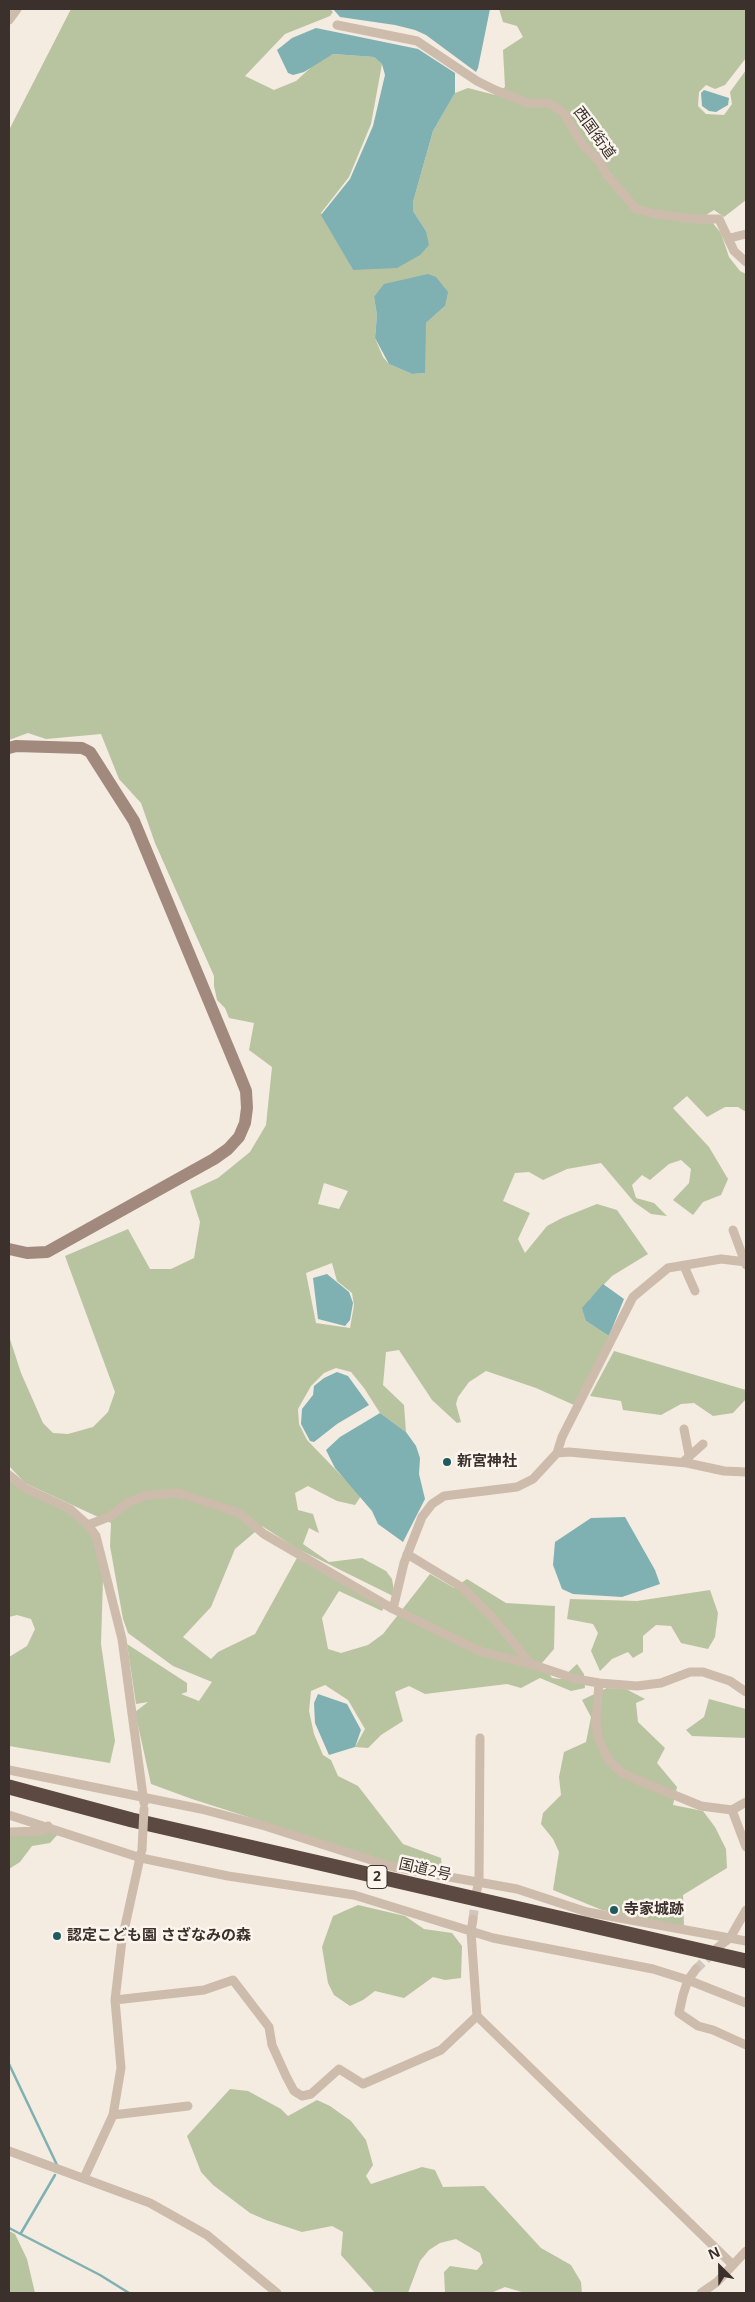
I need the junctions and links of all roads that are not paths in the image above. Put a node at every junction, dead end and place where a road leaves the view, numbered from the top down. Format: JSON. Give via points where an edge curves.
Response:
{"nodes":[{"id":1,"x":17,"y":9,"type":"edge"},
{"id":2,"x":9,"y":20,"type":"edge"},
{"id":3,"x":337,"y":24,"type":"dead end"},
{"id":4,"x":746,"y":234,"type":"edge"},
{"id":5,"x":730,"y":238,"type":"junction"},
{"id":6,"x":746,"y":262,"type":"edge"},
{"id":7,"x":9,"y":748,"type":"edge"},
{"id":8,"x":733,"y":1230,"type":"dead end"},
{"id":9,"x":9,"y":1249,"type":"edge"},
{"id":10,"x":746,"y":1264,"type":"edge"},
{"id":11,"x":684,"y":1266,"type":"junction"},
{"id":12,"x":695,"y":1291,"type":"dead end"},
{"id":13,"x":684,"y":1429,"type":"dead end"},
{"id":14,"x":703,"y":1444,"type":"dead end"},
{"id":15,"x":557,"y":1453,"type":"junction"},
{"id":16,"x":686,"y":1459,"type":"junction"},
{"id":17,"x":746,"y":1472,"type":"edge"},
{"id":18,"x":9,"y":1475,"type":"edge"},
{"id":19,"x":88,"y":1525,"type":"junction"},
{"id":20,"x":408,"y":1554,"type":"junction"},
{"id":21,"x":393,"y":1609,"type":"junction"},
{"id":22,"x":531,"y":1664,"type":"junction"},
{"id":23,"x":599,"y":1683,"type":"junction"},
{"id":24,"x":746,"y":1692,"type":"edge"},
{"id":25,"x":480,"y":1738,"type":"dead end"},
{"id":26,"x":9,"y":1770,"type":"edge"},
{"id":27,"x":9,"y":1788,"type":"edge"},
{"id":28,"x":144,"y":1799,"type":"junction"},
{"id":29,"x":746,"y":1802,"type":"edge"},
{"id":30,"x":732,"y":1810,"type":"junction"},
{"id":31,"x":9,"y":1815,"type":"edge"},
{"id":32,"x":48,"y":1826,"type":"junction"},
{"id":33,"x":9,"y":1832,"type":"edge"},
{"id":34,"x":746,"y":1847,"type":"edge"},
{"id":35,"x":141,"y":1854,"type":"junction"},
{"id":36,"x":479,"y":1882,"type":"junction"},
{"id":37,"x":476,"y":1894,"type":"tunnel mouth"},
{"id":38,"x":746,"y":1910,"type":"edge"},
{"id":39,"x":473,"y":1919,"type":"tunnel mouth"},
{"id":40,"x":471,"y":1932,"type":"junction"},
{"id":41,"x":730,"y":1938,"type":"junction"},
{"id":42,"x":746,"y":1941,"type":"edge"},
{"id":43,"x":718,"y":1948,"type":"tunnel mouth"},
{"id":44,"x":746,"y":1961,"type":"edge"},
{"id":45,"x":696,"y":1969,"type":"tunnel mouth"},
{"id":46,"x":688,"y":1980,"type":"junction"},
{"id":47,"x":116,"y":2000,"type":"junction"},
{"id":48,"x":746,"y":2002,"type":"edge"},
{"id":49,"x":477,"y":2016,"type":"junction"},
{"id":50,"x":746,"y":2045,"type":"edge"},
{"id":51,"x":188,"y":2106,"type":"dead end"},
{"id":52,"x":113,"y":2115,"type":"junction"},
{"id":53,"x":9,"y":2151,"type":"edge"},
{"id":54,"x":84,"y":2178,"type":"junction"},
{"id":55,"x":746,"y":2251,"type":"edge"},
{"id":56,"x":733,"y":2265,"type":"junction"},
{"id":57,"x":277,"y":2293,"type":"edge"},
{"id":58,"x":701,"y":2293,"type":"edge"}],
"edges":[{"from":1,"to":2,"type":"street"},
{"from":3,"to":5,"type":"street","name":"西国街道","via":[[417,41],[489,87],[528,102],[549,103],[563,112],[582,144],[636,209],[694,219],[719,219]]},
{"from":4,"to":5,"type":"street"},
{"from":5,"to":6,"type":"street","name":"西国街道","via":[[734,251]]},
{"from":7,"to":9,"type":"street","via":[[82,748],[90,752],[134,821],[246,1091],[247,1108],[239,1137],[214,1159],[46,1252],[27,1253]]},
{"from":8,"to":10,"type":"street"},
{"from":10,"to":11,"type":"street","via":[[721,1259]]},
{"from":11,"to":12,"type":"street"},
{"from":11,"to":15,"type":"street","via":[[668,1268],[632,1297]]},
{"from":13,"to":16,"type":"street"},
{"from":14,"to":16,"type":"street"},
{"from":15,"to":16,"type":"street"},
{"from":15,"to":20,"type":"street","via":[[533,1479],[517,1487],[444,1496],[432,1504],[422,1517]]},
{"from":16,"to":17,"type":"street","via":[[724,1471]]},
{"from":18,"to":19,"type":"street","via":[[26,1488],[70,1509]]},
{"from":19,"to":21,"type":"street","via":[[147,1495],[179,1492],[239,1513],[264,1534]]},
{"from":19,"to":28,"type":"street","via":[[96,1536],[102,1555],[122,1639]]},
{"from":20,"to":21,"type":"street"},
{"from":20,"to":22,"type":"street","via":[[463,1588]]},
{"from":21,"to":22,"type":"street","via":[[482,1652]]},
{"from":22,"to":23,"type":"street"},
{"from":23,"to":24,"type":"street","via":[[637,1686],[661,1683],[690,1672],[702,1672],[730,1681]]},
{"from":23,"to":30,"type":"street","via":[[598,1738],[608,1759],[622,1773],[701,1806]]},
{"from":25,"to":36,"type":"street"},
{"from":26,"to":28,"type":"street"},
{"from":27,"to":44,"type":"highway","name":"国道2号","number":"2","via":[[132,1820]]},
{"from":28,"to":35,"type":"street","bridge":true},
{"from":28,"to":36,"type":"street","via":[[201,1809],[265,1826],[393,1867]]},
{"from":29,"to":30,"type":"street"},
{"from":30,"to":34,"type":"street"},
{"from":31,"to":32,"type":"street"},
{"from":32,"to":33,"type":"street","via":[[42,1831]]},
{"from":32,"to":35,"type":"street"},
{"from":35,"to":40,"type":"street","via":[[228,1876],[354,1895]]},
{"from":35,"to":47,"type":"street","via":[[122,1940]]},
{"from":36,"to":37,"type":"street"},
{"from":36,"to":41,"type":"street","via":[[517,1889],[587,1912]]},
{"from":38,"to":41,"type":"street"},
{"from":39,"to":40,"type":"street"},
{"from":40,"to":46,"type":"street","via":[[653,1969]]},
{"from":40,"to":49,"type":"street"},
{"from":41,"to":42,"type":"street"},
{"from":41,"to":43,"type":"street"},
{"from":45,"to":46,"type":"street"},
{"from":46,"to":48,"type":"street"},
{"from":46,"to":50,"type":"street","via":[[679,2013],[698,2026]]},
{"from":47,"to":49,"type":"street","via":[[204,1990],[232,1980],[269,2027],[272,2045],[286,2076],[294,2091],[302,2096],[311,2094],[340,2069],[363,2084],[441,2050]]},
{"from":47,"to":52,"type":"street","via":[[121,2068]]},
{"from":49,"to":56,"type":"street"},
{"from":51,"to":52,"type":"street"},
{"from":52,"to":54,"type":"street"},
{"from":53,"to":54,"type":"street"},
{"from":54,"to":57,"type":"street","via":[[150,2203],[207,2235]]},
{"from":55,"to":56,"type":"street"},
{"from":56,"to":58,"type":"street"}]}
